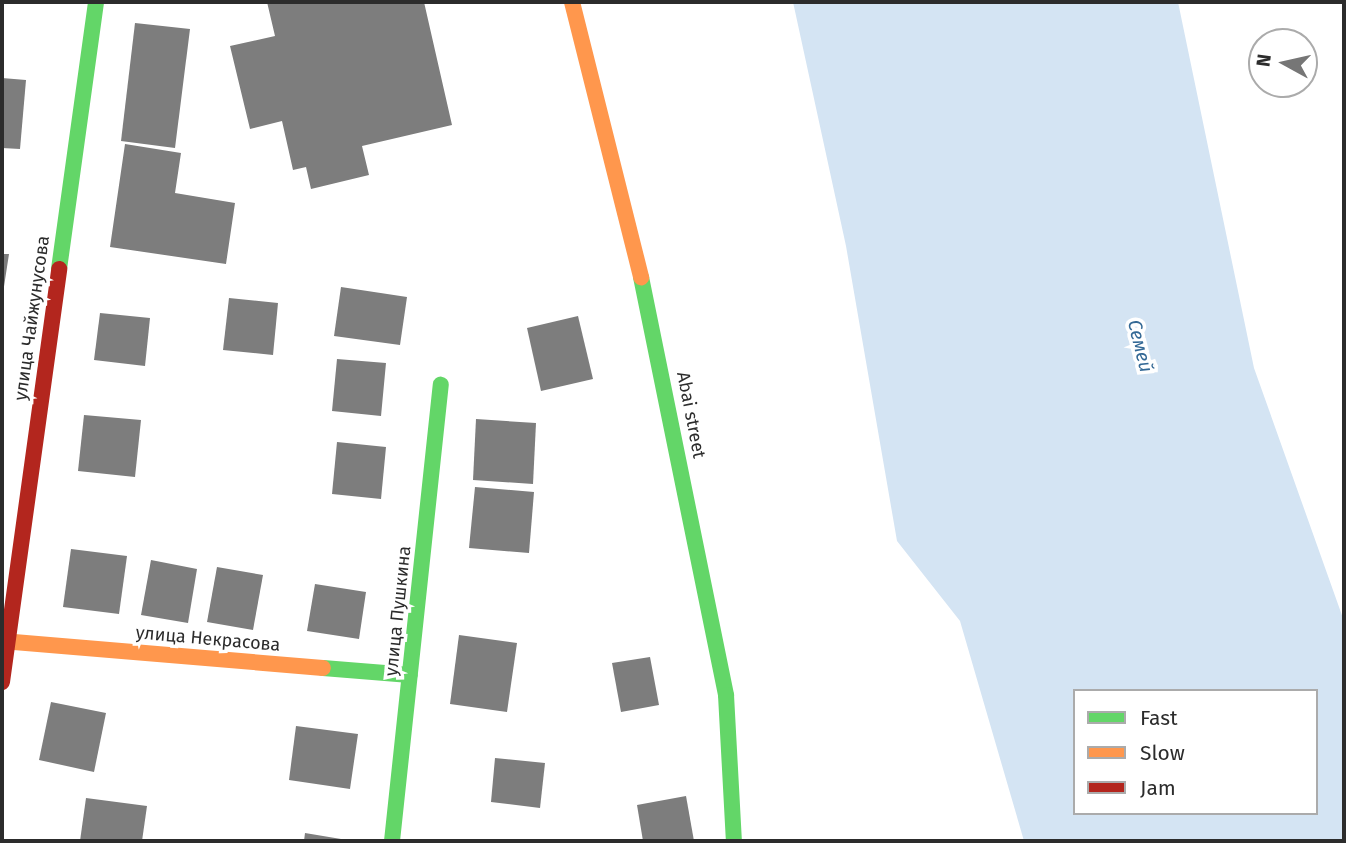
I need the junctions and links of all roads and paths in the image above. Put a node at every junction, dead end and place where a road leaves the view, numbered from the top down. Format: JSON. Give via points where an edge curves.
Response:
{"nodes":[{"id":1,"x":96,"y":2,"type":"edge"},
{"id":2,"x":572,"y":2,"type":"edge"},
{"id":3,"x":441,"y":385,"type":"dead end"},
{"id":4,"x":4,"y":641,"type":"edge"},
{"id":5,"x":410,"y":675,"type":"junction"},
{"id":6,"x":2,"y":682,"type":"edge"},
{"id":7,"x":392,"y":841,"type":"edge"},
{"id":8,"x":734,"y":841,"type":"edge"}],
"edges":[{"from":1,"to":4,"type":"street","name":"улица Чайжунусова"},
{"from":2,"to":8,"type":"street","name":"Abai street","via":[[658,343],[726,695]]},
{"from":3,"to":5,"type":"street","name":"улица Пушкина"},
{"from":4,"to":5,"type":"street","name":"улица Некрасова"},
{"from":4,"to":6,"type":"street","name":"улица Чайжунусова"},
{"from":5,"to":7,"type":"street","name":"улица Пушкина"}]}
